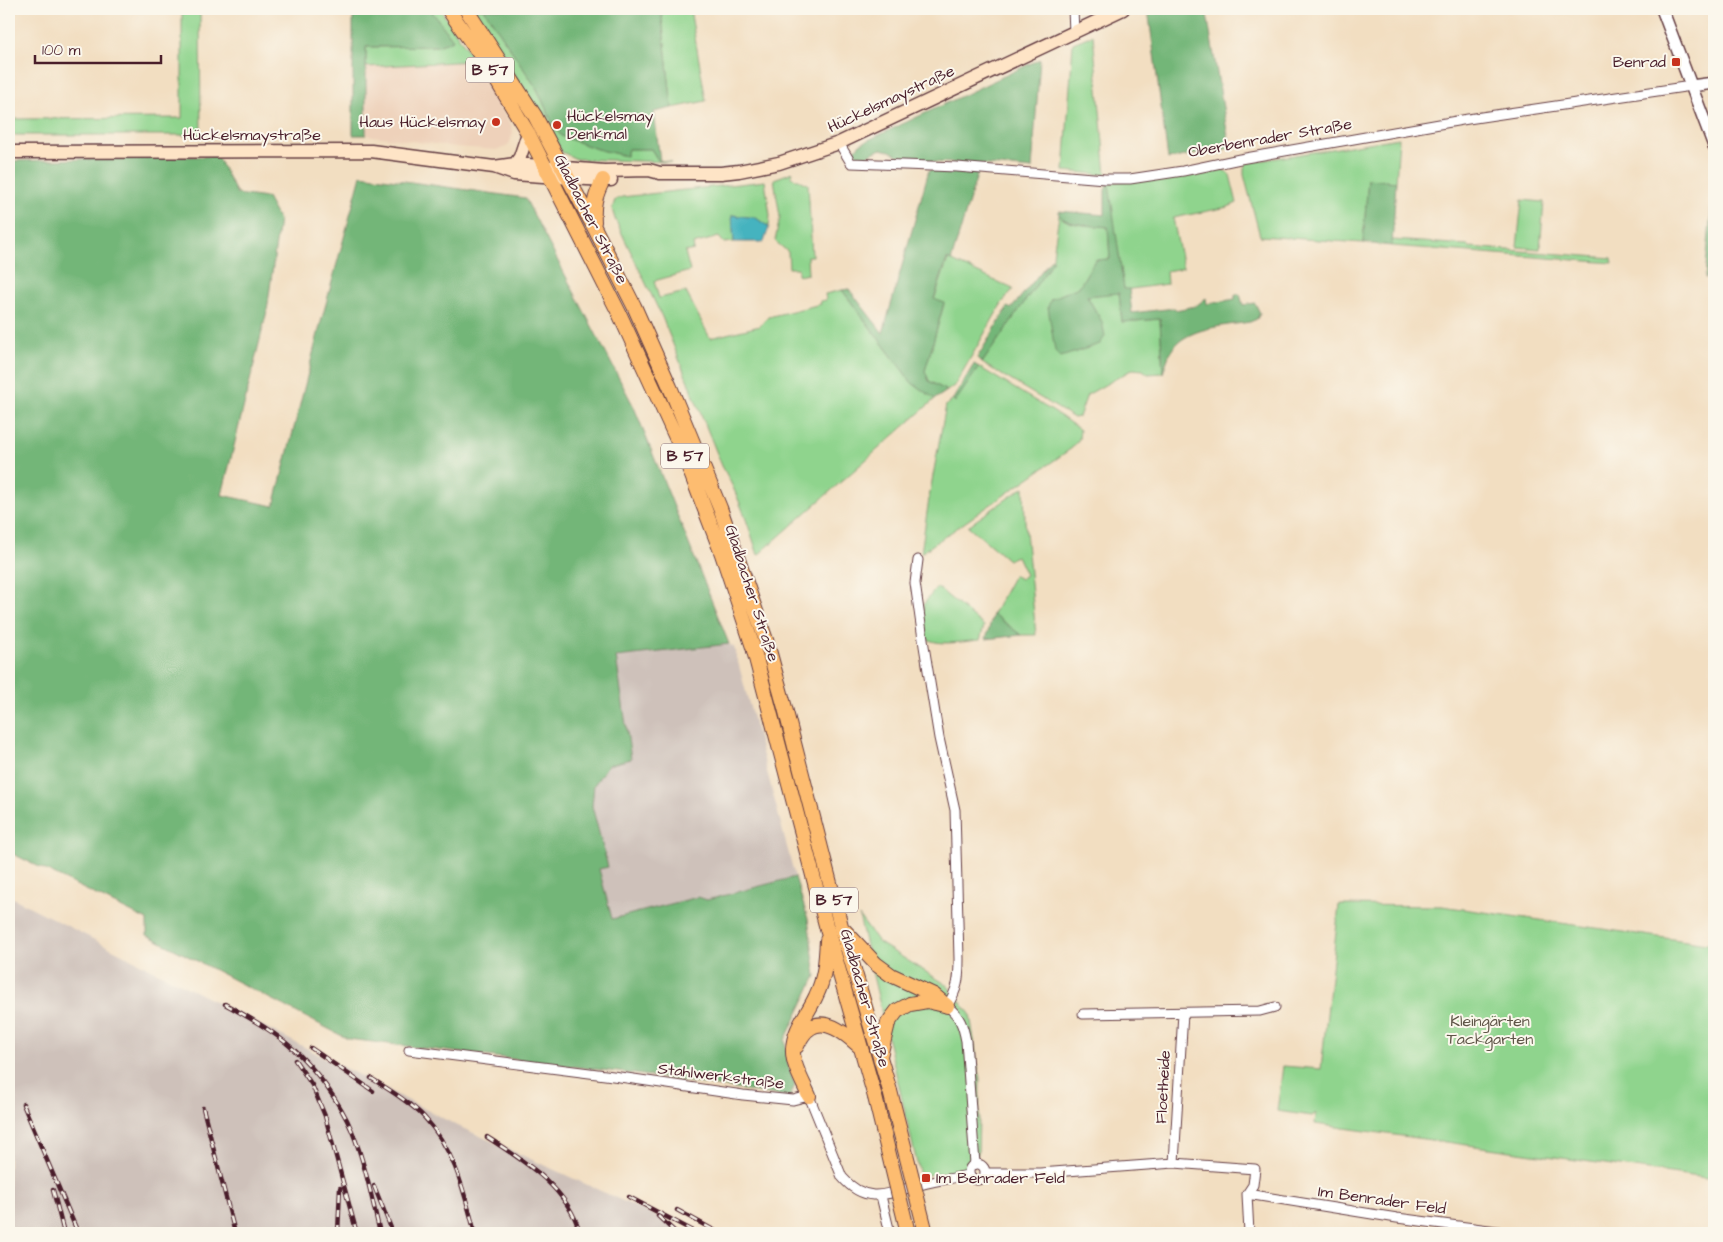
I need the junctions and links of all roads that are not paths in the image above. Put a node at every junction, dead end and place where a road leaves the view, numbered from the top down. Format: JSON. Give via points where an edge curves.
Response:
{"nodes":[{"id":1,"x":448,"y":9,"type":"edge"},
{"id":2,"x":466,"y":9,"type":"edge"},
{"id":3,"x":1073,"y":9,"type":"edge"},
{"id":4,"x":1123,"y":9,"type":"edge"},
{"id":5,"x":1662,"y":9,"type":"edge"},
{"id":6,"x":1074,"y":32,"type":"junction"},
{"id":7,"x":1714,"y":83,"type":"edge"},
{"id":8,"x":1691,"y":86,"type":"junction"},
{"id":9,"x":528,"y":133,"type":"junction"},
{"id":10,"x":839,"y":143,"type":"junction"},
{"id":11,"x":1714,"y":146,"type":"edge"},
{"id":12,"x":9,"y":152,"type":"edge"},
{"id":13,"x":515,"y":164,"type":"junction"},
{"id":14,"x":494,"y":167,"type":"junction"},
{"id":15,"x":546,"y":171,"type":"junction"},
{"id":16,"x":565,"y":173,"type":"junction"},
{"id":17,"x":660,"y":173,"type":"junction"},
{"id":18,"x":603,"y":180,"type":"junction"},
{"id":19,"x":594,"y":227,"type":"junction"},
{"id":20,"x":918,"y":560,"type":"dead end"},
{"id":21,"x":834,"y":928,"type":"junction"},
{"id":22,"x":946,"y":1006,"type":"junction"},
{"id":23,"x":1275,"y":1007,"type":"dead end"},
{"id":24,"x":1183,"y":1013,"type":"junction"},
{"id":25,"x":1083,"y":1014,"type":"dead end"},
{"id":26,"x":862,"y":1049,"type":"junction"},
{"id":27,"x":409,"y":1050,"type":"dead end"},
{"id":28,"x":880,"y":1057,"type":"junction"},
{"id":29,"x":794,"y":1059,"type":"junction"},
{"id":30,"x":809,"y":1096,"type":"junction"},
{"id":31,"x":1174,"y":1163,"type":"junction"},
{"id":32,"x":975,"y":1164,"type":"junction"},
{"id":33,"x":985,"y":1172,"type":"junction"},
{"id":34,"x":968,"y":1174,"type":"junction"},
{"id":35,"x":1247,"y":1194,"type":"junction"},
{"id":36,"x":881,"y":1196,"type":"junction"},
{"id":37,"x":890,"y":1233,"type":"edge"},
{"id":38,"x":908,"y":1233,"type":"edge"},
{"id":39,"x":926,"y":1233,"type":"edge"},
{"id":40,"x":1249,"y":1233,"type":"edge"},
{"id":41,"x":1512,"y":1233,"type":"edge"}],
"edges":[{"from":1,"to":9,"type":"main road","name":"Gladbacher Straße","number":"B 57","via":[[488,66]]},
{"from":2,"to":16,"type":"main road","name":"Gladbacher Straße","number":"B 57","via":[[535,116]]},
{"from":3,"to":6,"type":"street"},
{"from":4,"to":6,"type":"main road","name":"Hückelsmaystraße"},
{"from":5,"to":8,"type":"street"},
{"from":6,"to":10,"type":"main road","name":"Hückelsmaystraße"},
{"from":7,"to":8,"type":"street","name":"Oberbenrader Straße"},
{"from":8,"to":10,"type":"street","name":"Oberbenrader Straße","via":[[1468,119],[1130,179],[850,162]]},
{"from":8,"to":11,"type":"street"},
{"from":9,"to":13,"type":"main road"},
{"from":9,"to":15,"type":"main road","name":"Gladbacher Straße","number":"B 57"},
{"from":10,"to":17,"type":"main road","name":"Hückelsmaystraße","via":[[778,163],[739,171]]},
{"from":12,"to":14,"type":"main road","name":"Hückelsmaystraße","via":[[371,151]]},
{"from":13,"to":14,"type":"main road","name":"Hückelsmaystraße"},
{"from":13,"to":15,"type":"main road","name":"Hückelsmaystraße"},
{"from":14,"to":15,"type":"main road","name":"Hückelsmaystraße","via":[[514,174]]},
{"from":15,"to":16,"type":"main road","name":"Hückelsmaystraße"},
{"from":15,"to":21,"type":"main road","name":"Gladbacher Straße","number":"B 57","via":[[656,392],[722,554],[753,647]]},
{"from":16,"to":17,"type":"main road","name":"Hückelsmaystraße","via":[[649,170]]},
{"from":16,"to":18,"type":"main road","name":"Hückelsmaystraße"},
{"from":16,"to":19,"type":"main road","name":"Gladbacher Straße","number":"B 57"},
{"from":17,"to":18,"type":"main road","name":"Hückelsmaystraße","via":[[649,177]]},
{"from":18,"to":19,"type":"main road","via":[[593,205]]},
{"from":19,"to":21,"type":"main road","name":"Gladbacher Straße","number":"B 57","via":[[670,387],[736,550],[785,708]]},
{"from":20,"to":22,"type":"street","via":[[915,583],[924,646],[955,810],[958,982]]},
{"from":21,"to":22,"type":"main road","via":[[891,975],[934,995]]},
{"from":21,"to":26,"type":"main road","name":"Gladbacher Straße","number":"B 57"},
{"from":21,"to":28,"type":"main road","name":"Gladbacher Straße","number":"B 57"},
{"from":21,"to":29,"type":"main road","via":[[822,983],[798,1026]]},
{"from":22,"to":28,"type":"main road","via":[[928,1001],[910,1004],[897,1011],[888,1023]]},
{"from":22,"to":32,"type":"street","via":[[956,1012],[966,1041]]},
{"from":23,"to":24,"type":"street","via":[[1260,1011]]},
{"from":24,"to":25,"type":"street"},
{"from":24,"to":31,"type":"street","name":"Floetheide"},
{"from":26,"to":29,"type":"main road","via":[[836,1027],[815,1026],[804,1034]]},
{"from":26,"to":38,"type":"main road","name":"Gladbacher Straße","number":"B 57","bridge":true},
{"from":27,"to":30,"type":"street","name":"Stahlwerkstraße","via":[[743,1095],[793,1100]]},
{"from":28,"to":39,"type":"main road","name":"Gladbacher Straße","number":"B 57","bridge":true},
{"from":29,"to":30,"type":"main road"},
{"from":30,"to":36,"type":"street","via":[[842,1177],[851,1188]]},
{"from":31,"to":33,"type":"street","via":[[1040,1174]]},
{"from":31,"to":35,"type":"street","via":[[1255,1169],[1253,1185]]},
{"from":32,"to":33,"type":"street","via":[[984,1167]]},
{"from":32,"to":34,"type":"street"},
{"from":33,"to":34,"type":"street","via":[[979,1180]]},
{"from":34,"to":36,"type":"street"},
{"from":35,"to":40,"type":"street"},
{"from":35,"to":41,"type":"street","name":"Im Benrader Feld"},
{"from":36,"to":37,"type":"street"}]}
